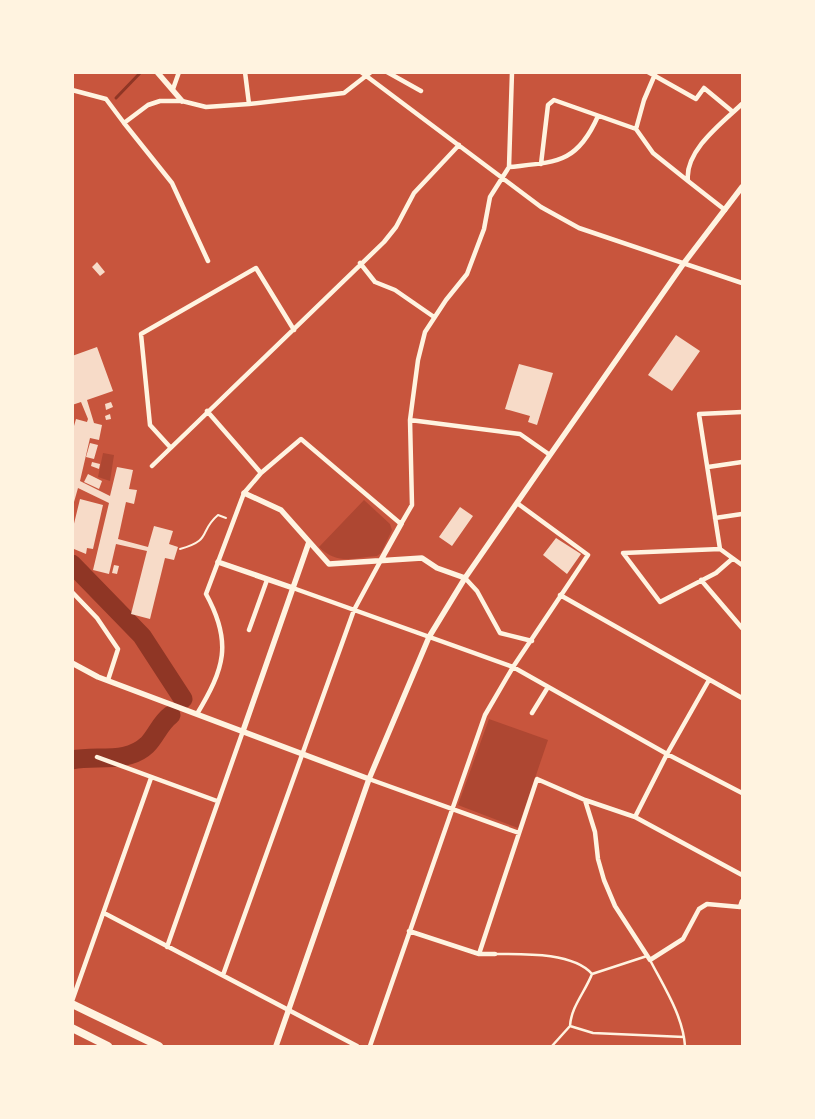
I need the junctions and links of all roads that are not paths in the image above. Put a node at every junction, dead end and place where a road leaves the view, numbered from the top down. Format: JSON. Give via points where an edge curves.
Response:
{"nodes":[{"id":1,"x":157,"y":72,"type":"edge"},
{"id":2,"x":179,"y":72,"type":"edge"},
{"id":3,"x":245,"y":72,"type":"edge"},
{"id":4,"x":371,"y":72,"type":"edge"},
{"id":5,"x":387,"y":72,"type":"edge"},
{"id":6,"x":512,"y":72,"type":"edge"},
{"id":7,"x":648,"y":72,"type":"edge"},
{"id":8,"x":363,"y":74,"type":"edge"},
{"id":9,"x":655,"y":74,"type":"edge"},
{"id":10,"x":174,"y":89,"type":"junction"},
{"id":11,"x":72,"y":90,"type":"edge"},
{"id":12,"x":421,"y":91,"type":"dead end"},
{"id":13,"x":182,"y":101,"type":"junction"},
{"id":14,"x":249,"y":104,"type":"junction"},
{"id":15,"x":742,"y":104,"type":"edge"},
{"id":16,"x":733,"y":112,"type":"junction"},
{"id":17,"x":598,"y":116,"type":"junction"},
{"id":18,"x":124,"y":123,"type":"junction"},
{"id":19,"x":636,"y":129,"type":"junction"},
{"id":20,"x":459,"y":145,"type":"junction"},
{"id":21,"x":541,"y":164,"type":"junction"},
{"id":22,"x":508,"y":167,"type":"junction"},
{"id":23,"x":502,"y":178,"type":"junction"},
{"id":24,"x":688,"y":181,"type":"junction"},
{"id":25,"x":742,"y":187,"type":"edge"},
{"id":26,"x":725,"y":210,"type":"junction"},
{"id":27,"x":208,"y":261,"type":"dead end"},
{"id":28,"x":360,"y":263,"type":"junction"},
{"id":29,"x":684,"y":263,"type":"junction"},
{"id":30,"x":742,"y":283,"type":"edge"},
{"id":31,"x":434,"y":317,"type":"junction"},
{"id":32,"x":294,"y":330,"type":"junction"},
{"id":33,"x":207,"y":411,"type":"junction"},
{"id":34,"x":742,"y":412,"type":"edge"},
{"id":35,"x":410,"y":420,"type":"junction"},
{"id":36,"x":170,"y":447,"type":"junction"},
{"id":37,"x":550,"y":455,"type":"junction"},
{"id":38,"x":742,"y":462,"type":"edge"},
{"id":39,"x":152,"y":466,"type":"dead end"},
{"id":40,"x":708,"y":467,"type":"junction"},
{"id":41,"x":262,"y":474,"type":"junction"},
{"id":42,"x":244,"y":494,"type":"junction"},
{"id":43,"x":518,"y":502,"type":"junction"},
{"id":44,"x":742,"y":514,"type":"edge"},
{"id":45,"x":715,"y":518,"type":"junction"},
{"id":46,"x":401,"y":524,"type":"junction"},
{"id":47,"x":309,"y":542,"type":"junction"},
{"id":48,"x":720,"y":549,"type":"junction"},
{"id":49,"x":732,"y":559,"type":"junction"},
{"id":50,"x":381,"y":560,"type":"junction"},
{"id":51,"x":218,"y":562,"type":"junction"},
{"id":52,"x":742,"y":565,"type":"edge"},
{"id":53,"x":465,"y":578,"type":"junction"},
{"id":54,"x":267,"y":580,"type":"junction"},
{"id":55,"x":701,"y":580,"type":"junction"},
{"id":56,"x":293,"y":588,"type":"junction"},
{"id":57,"x":72,"y":592,"type":"edge"},
{"id":58,"x":560,"y":595,"type":"junction"},
{"id":59,"x":354,"y":610,"type":"junction"},
{"id":60,"x":742,"y":628,"type":"edge"},
{"id":61,"x":249,"y":630,"type":"dead end"},
{"id":62,"x":429,"y":637,"type":"junction"},
{"id":63,"x":532,"y":641,"type":"junction"},
{"id":64,"x":72,"y":663,"type":"edge"},
{"id":65,"x":513,"y":667,"type":"junction"},
{"id":66,"x":108,"y":680,"type":"junction"},
{"id":67,"x":709,"y":680,"type":"junction"},
{"id":68,"x":548,"y":687,"type":"junction"},
{"id":69,"x":742,"y":698,"type":"edge"},
{"id":70,"x":532,"y":713,"type":"dead end"},
{"id":71,"x":197,"y":714,"type":"junction"},
{"id":72,"x":243,"y":731,"type":"junction"},
{"id":73,"x":302,"y":754,"type":"junction"},
{"id":74,"x":667,"y":754,"type":"junction"},
{"id":75,"x":97,"y":757,"type":"dead end"},
{"id":76,"x":151,"y":778,"type":"junction"},
{"id":77,"x":369,"y":779,"type":"junction"},
{"id":78,"x":742,"y":793,"type":"edge"},
{"id":79,"x":585,"y":800,"type":"junction"},
{"id":80,"x":217,"y":801,"type":"junction"},
{"id":81,"x":452,"y":810,"type":"junction"},
{"id":82,"x":636,"y":817,"type":"junction"},
{"id":83,"x":519,"y":834,"type":"junction"},
{"id":84,"x":742,"y":875,"type":"edge"},
{"id":85,"x":742,"y":901,"type":"edge"},
{"id":86,"x":104,"y":913,"type":"junction"},
{"id":87,"x":409,"y":931,"type":"junction"},
{"id":88,"x":168,"y":947,"type":"junction"},
{"id":89,"x":479,"y":954,"type":"junction"},
{"id":90,"x":495,"y":954,"type":"joint"},
{"id":91,"x":648,"y":958,"type":"junction"},
{"id":92,"x":592,"y":974,"type":"junction"},
{"id":93,"x":223,"y":975,"type":"junction"},
{"id":94,"x":72,"y":1002,"type":"edge"},
{"id":95,"x":288,"y":1008,"type":"junction"},
{"id":96,"x":570,"y":1026,"type":"junction"},
{"id":97,"x":72,"y":1028,"type":"edge"},
{"id":98,"x":684,"y":1037,"type":"junction"},
{"id":99,"x":108,"y":1046,"type":"edge"},
{"id":100,"x":159,"y":1046,"type":"edge"},
{"id":101,"x":276,"y":1046,"type":"edge"},
{"id":102,"x":358,"y":1046,"type":"edge"},
{"id":103,"x":370,"y":1046,"type":"edge"},
{"id":104,"x":552,"y":1046,"type":"edge"},
{"id":105,"x":685,"y":1046,"type":"edge"}],
"edges":[{"from":1,"to":10,"type":"street"},
{"from":2,"to":10,"type":"street"},
{"from":3,"to":14,"type":"street"},
{"from":4,"to":8,"type":"street"},
{"from":5,"to":12,"type":"street"},
{"from":6,"to":22,"type":"street"},
{"from":7,"to":9,"type":"street"},
{"from":8,"to":14,"type":"street","via":[[344,93]]},
{"from":8,"to":20,"type":"street"},
{"from":9,"to":16,"type":"street","via":[[696,99],[704,88]]},
{"from":9,"to":19,"type":"street"},
{"from":10,"to":13,"type":"street"},
{"from":11,"to":18,"type":"street","via":[[106,99]]},
{"from":13,"to":14,"type":"street","via":[[206,106]]},
{"from":13,"to":18,"type":"street","via":[[160,101],[148,105]]},
{"from":15,"to":16,"type":"street"},
{"from":16,"to":24,"type":"street","via":[[696,151],[687,175]]},
{"from":17,"to":19,"type":"street"},
{"from":17,"to":21,"type":"street","via":[[576,152],[561,160]]},
{"from":17,"to":21,"type":"street","via":[[554,100],[548,105]]},
{"from":18,"to":27,"type":"street","via":[[172,182]]},
{"from":19,"to":24,"type":"street","via":[[653,153]]},
{"from":20,"to":23,"type":"street"},
{"from":20,"to":28,"type":"street","via":[[414,193],[384,242]]},
{"from":21,"to":22,"type":"street"},
{"from":22,"to":23,"type":"street"},
{"from":23,"to":29,"type":"street","via":[[541,207],[579,228]]},
{"from":23,"to":31,"type":"street","via":[[490,197],[484,228],[467,274]]},
{"from":24,"to":26,"type":"street"},
{"from":25,"to":26,"type":"street"},
{"from":26,"to":29,"type":"street"},
{"from":28,"to":31,"type":"street","via":[[375,282],[395,290]]},
{"from":28,"to":32,"type":"street"},
{"from":29,"to":30,"type":"street"},
{"from":29,"to":37,"type":"street"},
{"from":31,"to":35,"type":"street","via":[[425,332],[418,360]]},
{"from":32,"to":33,"type":"street"},
{"from":32,"to":36,"type":"street","via":[[256,268],[142,334],[150,425]]},
{"from":33,"to":36,"type":"street"},
{"from":33,"to":41,"type":"street"},
{"from":34,"to":40,"type":"street","via":[[699,414]]},
{"from":35,"to":37,"type":"street","via":[[520,434]]},
{"from":35,"to":46,"type":"street","via":[[412,505]]},
{"from":36,"to":39,"type":"street"},
{"from":37,"to":43,"type":"street"},
{"from":38,"to":40,"type":"street"},
{"from":40,"to":45,"type":"street"},
{"from":41,"to":42,"type":"street"},
{"from":41,"to":46,"type":"street","via":[[301,439]]},
{"from":42,"to":47,"type":"street","via":[[281,510]]},
{"from":42,"to":51,"type":"street"},
{"from":43,"to":53,"type":"street"},
{"from":43,"to":58,"type":"street","via":[[588,555]]},
{"from":44,"to":45,"type":"street"},
{"from":45,"to":48,"type":"street"},
{"from":46,"to":50,"type":"street"},
{"from":47,"to":50,"type":"street","via":[[329,564]]},
{"from":47,"to":56,"type":"street"},
{"from":48,"to":49,"type":"street"},
{"from":48,"to":55,"type":"street","via":[[623,553],[660,602]]},
{"from":49,"to":52,"type":"street"},
{"from":49,"to":55,"type":"street","via":[[716,573]]},
{"from":50,"to":53,"type":"street","via":[[422,558],[437,568]]},
{"from":50,"to":59,"type":"street"},
{"from":51,"to":54,"type":"street"},
{"from":51,"to":71,"type":"street","via":[[206,594],[222,631],[222,654],[215,684]]},
{"from":53,"to":62,"type":"street"},
{"from":53,"to":63,"type":"street","via":[[477,591],[500,633]]},
{"from":54,"to":56,"type":"street"},
{"from":54,"to":61,"type":"street"},
{"from":55,"to":60,"type":"street"},
{"from":56,"to":59,"type":"street"},
{"from":56,"to":72,"type":"street"},
{"from":57,"to":66,"type":"street","via":[[97,618],[118,649]]},
{"from":58,"to":63,"type":"street"},
{"from":58,"to":67,"type":"street"},
{"from":59,"to":62,"type":"street"},
{"from":59,"to":73,"type":"street"},
{"from":62,"to":65,"type":"street"},
{"from":62,"to":77,"type":"street"},
{"from":63,"to":65,"type":"street"},
{"from":64,"to":66,"type":"street"},
{"from":65,"to":68,"type":"street"},
{"from":65,"to":81,"type":"street","via":[[484,715]]},
{"from":66,"to":71,"type":"street"},
{"from":67,"to":69,"type":"street"},
{"from":67,"to":74,"type":"street"},
{"from":68,"to":70,"type":"street"},
{"from":68,"to":74,"type":"street"},
{"from":71,"to":72,"type":"street"},
{"from":72,"to":73,"type":"street"},
{"from":72,"to":80,"type":"street"},
{"from":73,"to":77,"type":"street"},
{"from":73,"to":93,"type":"street"},
{"from":74,"to":78,"type":"street"},
{"from":74,"to":82,"type":"street"},
{"from":75,"to":76,"type":"street"},
{"from":76,"to":80,"type":"street"},
{"from":76,"to":86,"type":"street"},
{"from":77,"to":81,"type":"street"},
{"from":77,"to":95,"type":"street"},
{"from":79,"to":82,"type":"street"},
{"from":79,"to":83,"type":"street","via":[[537,779]]},
{"from":79,"to":91,"type":"street","via":[[604,880],[615,906]]},
{"from":80,"to":88,"type":"street"},
{"from":81,"to":83,"type":"street"},
{"from":81,"to":87,"type":"street"},
{"from":82,"to":84,"type":"street"},
{"from":83,"to":89,"type":"street"},
{"from":85,"to":91,"type":"street","via":[[740,907],[707,904],[699,909],[682,939]]},
{"from":86,"to":88,"type":"street"},
{"from":86,"to":94,"type":"street"},
{"from":87,"to":89,"type":"street"},
{"from":87,"to":103,"type":"street"},
{"from":88,"to":93,"type":"street"},
{"from":89,"to":90,"type":"street"},
{"from":90,"to":92,"type":"lane","via":[[541,955],[585,966]]},
{"from":91,"to":92,"type":"lane"},
{"from":91,"to":98,"type":"lane","via":[[670,998]]},
{"from":92,"to":96,"type":"lane","via":[[586,991],[571,1014]]},
{"from":93,"to":95,"type":"street"},
{"from":94,"to":100,"type":"highway"},
{"from":95,"to":101,"type":"street"},
{"from":95,"to":102,"type":"street"},
{"from":96,"to":98,"type":"lane","via":[[593,1033]]},
{"from":96,"to":104,"type":"lane"},
{"from":97,"to":99,"type":"highway"},
{"from":98,"to":105,"type":"lane"}]}
